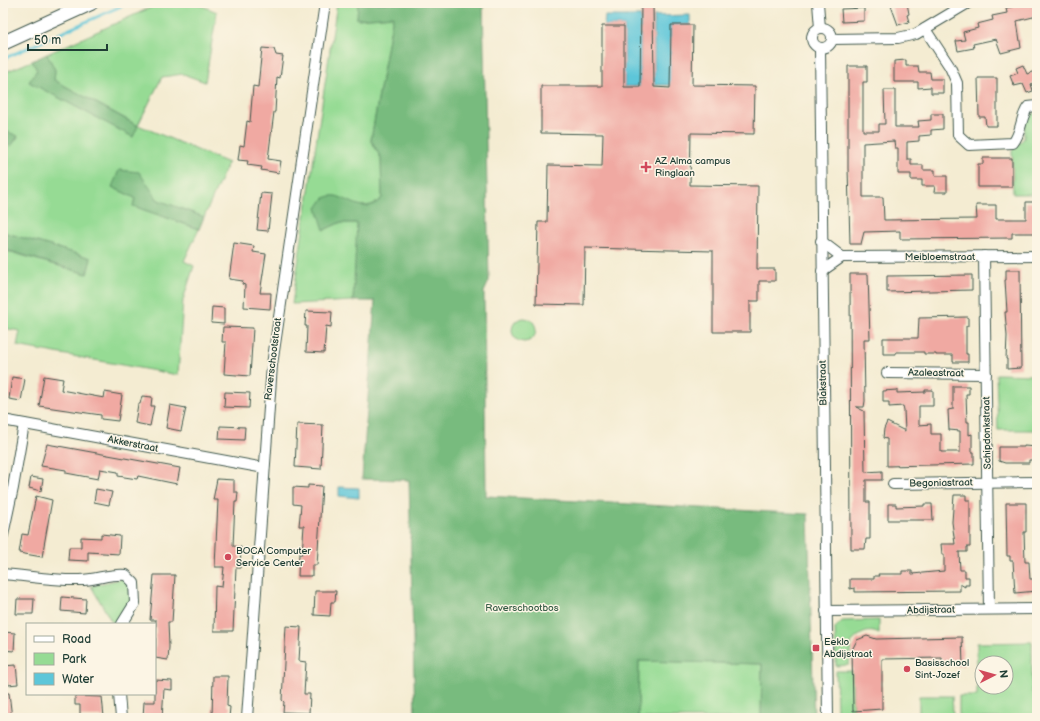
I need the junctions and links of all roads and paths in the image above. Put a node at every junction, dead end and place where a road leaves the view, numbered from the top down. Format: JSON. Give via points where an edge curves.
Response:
{"nodes":[{"id":1,"x":91,"y":3,"type":"edge"},
{"id":2,"x":325,"y":3,"type":"edge"},
{"id":3,"x":818,"y":3,"type":"edge"},
{"id":4,"x":968,"y":3,"type":"edge"},
{"id":5,"x":820,"y":28,"type":"junction"},
{"id":6,"x":925,"y":29,"type":"junction"},
{"id":7,"x":832,"y":39,"type":"junction"},
{"id":8,"x":3,"y":43,"type":"edge"},
{"id":9,"x":820,"y":48,"type":"junction"},
{"id":10,"x":1037,"y":106,"type":"edge"},
{"id":11,"x":821,"y":241,"type":"junction"},
{"id":12,"x":984,"y":256,"type":"junction"},
{"id":13,"x":1037,"y":256,"type":"edge"},
{"id":14,"x":842,"y":257,"type":"junction"},
{"id":15,"x":822,"y":272,"type":"junction"},
{"id":16,"x":887,"y":373,"type":"dead end"},
{"id":17,"x":986,"y":374,"type":"junction"},
{"id":18,"x":3,"y":420,"type":"edge"},
{"id":19,"x":24,"y":424,"type":"junction"},
{"id":20,"x":264,"y":468,"type":"junction"},
{"id":21,"x":988,"y":482,"type":"junction"},
{"id":22,"x":1037,"y":482,"type":"edge"},
{"id":23,"x":893,"y":484,"type":"dead end"},
{"id":24,"x":3,"y":535,"type":"edge"},
{"id":25,"x":3,"y":574,"type":"edge"},
{"id":26,"x":989,"y":609,"type":"junction"},
{"id":27,"x":1037,"y":609,"type":"edge"},
{"id":28,"x":826,"y":611,"type":"junction"},
{"id":29,"x":123,"y":623,"type":"edge"},
{"id":30,"x":119,"y":695,"type":"edge"},
{"id":31,"x":121,"y":718,"type":"edge"},
{"id":32,"x":247,"y":718,"type":"edge"},
{"id":33,"x":828,"y":718,"type":"edge"}],
"edges":[{"from":1,"to":8,"type":"main road"},
{"from":2,"to":20,"type":"street","name":"Raverschootstraat","via":[[272,365]]},
{"from":3,"to":5,"type":"street"},
{"from":4,"to":6,"type":"street"},
{"from":5,"to":7,"type":"street","via":[[829,30]]},
{"from":5,"to":9,"type":"street","via":[[812,38],[815,45]]},
{"from":6,"to":7,"type":"street","via":[[898,38]]},
{"from":6,"to":10,"type":"street","via":[[950,67],[957,83],[958,135],[969,145],[1013,142],[1018,136],[1023,115],[1028,107]]},
{"from":7,"to":9,"type":"street","via":[[827,48]]},
{"from":9,"to":11,"type":"street","name":"Blakstraat"},
{"from":11,"to":14,"type":"street"},
{"from":11,"to":15,"type":"street","name":"Blakstraat"},
{"from":12,"to":13,"type":"street","name":"Meibloemstraat"},
{"from":12,"to":14,"type":"street","name":"Meibloemstraat"},
{"from":12,"to":17,"type":"street","name":"Schipdonkstraat"},
{"from":14,"to":15,"type":"street"},
{"from":15,"to":28,"type":"street","name":"Blakstraat"},
{"from":16,"to":17,"type":"street","name":"Azaleastraat"},
{"from":17,"to":21,"type":"street","name":"Schipdonkstraat"},
{"from":18,"to":19,"type":"street","name":"Akkerstraat"},
{"from":19,"to":20,"type":"street","name":"Akkerstraat"},
{"from":19,"to":24,"type":"street"},
{"from":20,"to":32,"type":"street","name":"Raverschootstraat"},
{"from":21,"to":22,"type":"street","name":"Begoniastraat"},
{"from":21,"to":23,"type":"street","name":"Begoniastraat"},
{"from":21,"to":26,"type":"street","name":"Schipdonkstraat"},
{"from":25,"to":29,"type":"street","via":[[69,580],[95,580],[111,575],[126,575],[134,583],[135,603]]},
{"from":26,"to":27,"type":"street","name":"Abdijstraat"},
{"from":26,"to":28,"type":"street","name":"Abdijstraat"},
{"from":28,"to":33,"type":"street","name":"Blakstraat"},
{"from":30,"to":31,"type":"street"}]}
